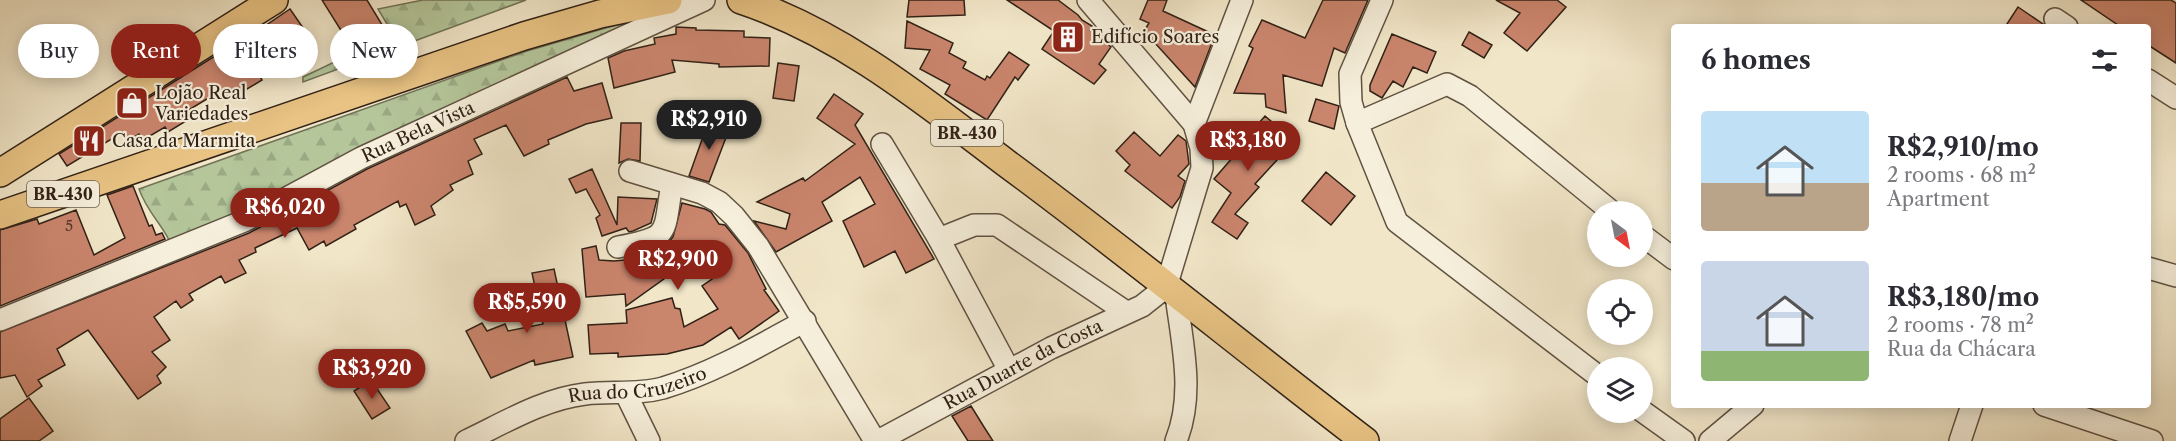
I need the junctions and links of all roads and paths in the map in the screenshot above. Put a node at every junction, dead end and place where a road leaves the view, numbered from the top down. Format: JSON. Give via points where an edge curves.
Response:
{"nodes":[{"id":1,"x":243,"y":0,"type":"edge"},
{"id":2,"x":274,"y":0,"type":"edge"},
{"id":3,"x":668,"y":0,"type":"edge"},
{"id":4,"x":705,"y":0,"type":"edge"},
{"id":5,"x":741,"y":0,"type":"edge"},
{"id":6,"x":1242,"y":0,"type":"edge"},
{"id":7,"x":1382,"y":0,"type":"edge"},
{"id":8,"x":1093,"y":2,"type":"edge"},
{"id":9,"x":2151,"y":82,"type":"edge"},
{"id":10,"x":2176,"y":98,"type":"edge"},
{"id":11,"x":1357,"y":123,"type":"junction"},
{"id":12,"x":1194,"y":124,"type":"junction"},
{"id":13,"x":882,"y":144,"type":"dead end"},
{"id":14,"x":0,"y":152,"type":"edge"},
{"id":15,"x":630,"y":171,"type":"dead end"},
{"id":16,"x":0,"y":173,"type":"edge"},
{"id":17,"x":672,"y":184,"type":"junction"},
{"id":18,"x":1599,"y":201,"type":"edge"},
{"id":19,"x":0,"y":215,"type":"edge"},
{"id":20,"x":939,"y":239,"type":"junction"},
{"id":21,"x":1653,"y":243,"type":"edge"},
{"id":22,"x":618,"y":247,"type":"dead end"},
{"id":23,"x":1671,"y":257,"type":"edge"},
{"id":24,"x":2151,"y":269,"type":"edge"},
{"id":25,"x":2176,"y":276,"type":"edge"},
{"id":26,"x":1171,"y":291,"type":"junction"},
{"id":27,"x":1125,"y":312,"type":"junction"},
{"id":28,"x":0,"y":320,"type":"edge"},
{"id":29,"x":805,"y":321,"type":"junction"},
{"id":30,"x":1587,"y":368,"type":"edge"},
{"id":31,"x":1009,"y":370,"type":"junction"},
{"id":32,"x":626,"y":394,"type":"junction"},
{"id":33,"x":1749,"y":408,"type":"edge"},
{"id":34,"x":1971,"y":408,"type":"edge"},
{"id":35,"x":2053,"y":408,"type":"edge"},
{"id":36,"x":1653,"y":419,"type":"edge"},
{"id":37,"x":466,"y":441,"type":"edge"},
{"id":38,"x":649,"y":441,"type":"edge"},
{"id":39,"x":877,"y":441,"type":"edge"},
{"id":40,"x":1176,"y":441,"type":"edge"},
{"id":41,"x":1365,"y":441,"type":"edge"},
{"id":42,"x":1684,"y":441,"type":"edge"},
{"id":43,"x":1710,"y":441,"type":"edge"},
{"id":44,"x":1960,"y":441,"type":"edge"},
{"id":45,"x":2152,"y":441,"type":"edge"}],
"edges":[{"from":1,"to":14,"type":"main road"},
{"from":2,"to":16,"type":"main road"},
{"from":3,"to":19,"type":"main road","number":"BR-430","via":[[524,36]]},
{"from":4,"to":28,"type":"street","name":"Rua Bela Vista","via":[[361,158],[244,222]]},
{"from":5,"to":26,"type":"main road","number":"BR-430","via":[[812,30],[881,70]]},
{"from":6,"to":12,"type":"street"},
{"from":7,"to":11,"type":"street","via":[[1350,74]]},
{"from":8,"to":12,"type":"street"},
{"from":9,"to":10,"type":"street"},
{"from":11,"to":18,"type":"street","via":[[1447,84],[1470,96]]},
{"from":11,"to":30,"type":"street","via":[[1397,222]]},
{"from":12,"to":26,"type":"street","via":[[1202,148],[1202,168]]},
{"from":13,"to":20,"type":"street"},
{"from":15,"to":17,"type":"street"},
{"from":17,"to":22,"type":"street","via":[[659,236]]},
{"from":17,"to":29,"type":"street","via":[[711,198],[735,216]]},
{"from":20,"to":27,"type":"street","via":[[974,225],[997,225]]},
{"from":20,"to":31,"type":"street"},
{"from":21,"to":23,"type":"street"},
{"from":24,"to":25,"type":"street"},
{"from":26,"to":27,"type":"street","name":"Rua Duarte da Costa"},
{"from":26,"to":40,"type":"street","via":[[1187,377],[1182,425]]},
{"from":26,"to":41,"type":"main road","number":"BR-430"},
{"from":27,"to":31,"type":"street","name":"Rua Duarte da Costa"},
{"from":29,"to":32,"type":"street","name":"Rua do Cruzeiro","via":[[690,379]]},
{"from":29,"to":39,"type":"street"},
{"from":31,"to":39,"type":"street","name":"Rua Duarte da Costa"},
{"from":32,"to":37,"type":"street","name":"Rua do Cruzeiro","via":[[586,394],[553,402]]},
{"from":32,"to":38,"type":"street"},
{"from":33,"to":43,"type":"street"},
{"from":34,"to":44,"type":"street"},
{"from":35,"to":45,"type":"street"},
{"from":36,"to":42,"type":"street"}]}
